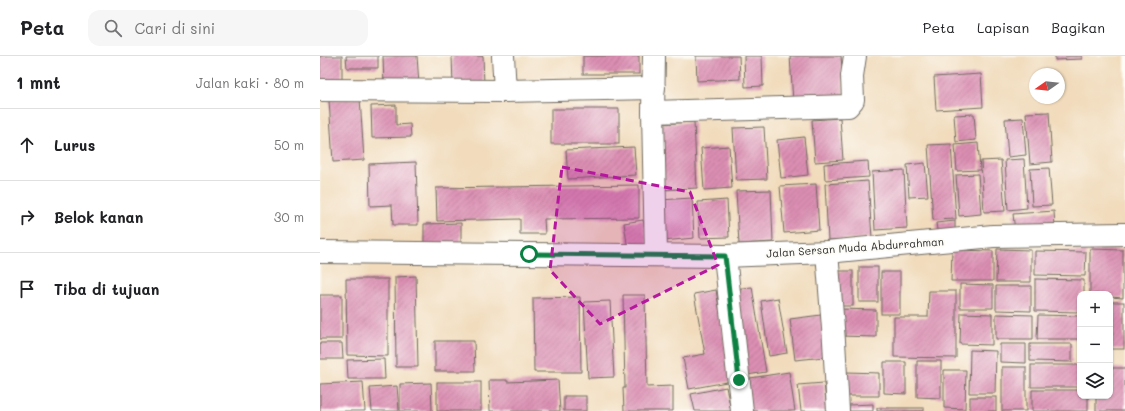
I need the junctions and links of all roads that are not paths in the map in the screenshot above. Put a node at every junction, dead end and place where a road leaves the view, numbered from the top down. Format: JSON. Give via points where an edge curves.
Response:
{"nodes":[{"id":1,"x":503,"y":56,"type":"edge"},
{"id":2,"x":654,"y":56,"type":"edge"},
{"id":3,"x":855,"y":56,"type":"edge"},
{"id":4,"x":654,"y":88,"type":"junction"},
{"id":5,"x":320,"y":90,"type":"edge"},
{"id":6,"x":504,"y":92,"type":"junction"},
{"id":7,"x":653,"y":112,"type":"junction"},
{"id":8,"x":1125,"y":234,"type":"edge"},
{"id":9,"x":320,"y":252,"type":"edge"},
{"id":10,"x":827,"y":252,"type":"junction"},
{"id":11,"x":656,"y":255,"type":"junction"},
{"id":12,"x":725,"y":256,"type":"junction"},
{"id":13,"x":742,"y":411,"type":"edge"},
{"id":14,"x":838,"y":411,"type":"edge"}],
"edges":[{"from":1,"to":6,"type":"street"},
{"from":2,"to":4,"type":"street"},
{"from":3,"to":7,"type":"street","via":[[852,76],[853,100],[848,106]]},
{"from":4,"to":6,"type":"street"},
{"from":4,"to":7,"type":"street"},
{"from":5,"to":6,"type":"street"},
{"from":7,"to":11,"type":"street"},
{"from":8,"to":10,"type":"street","name":"Jalan Sersan Muda Abdurrahman","via":[[993,236]]},
{"from":9,"to":11,"type":"street","name":"Jalan Sersan Muda Abdurrahman"},
{"from":10,"to":12,"type":"street","name":"Jalan Sersan Muda Abdurrahman"},
{"from":10,"to":14,"type":"street"},
{"from":11,"to":12,"type":"street","name":"Jalan Sersan Muda Abdurrahman"},
{"from":12,"to":13,"type":"street"}]}
